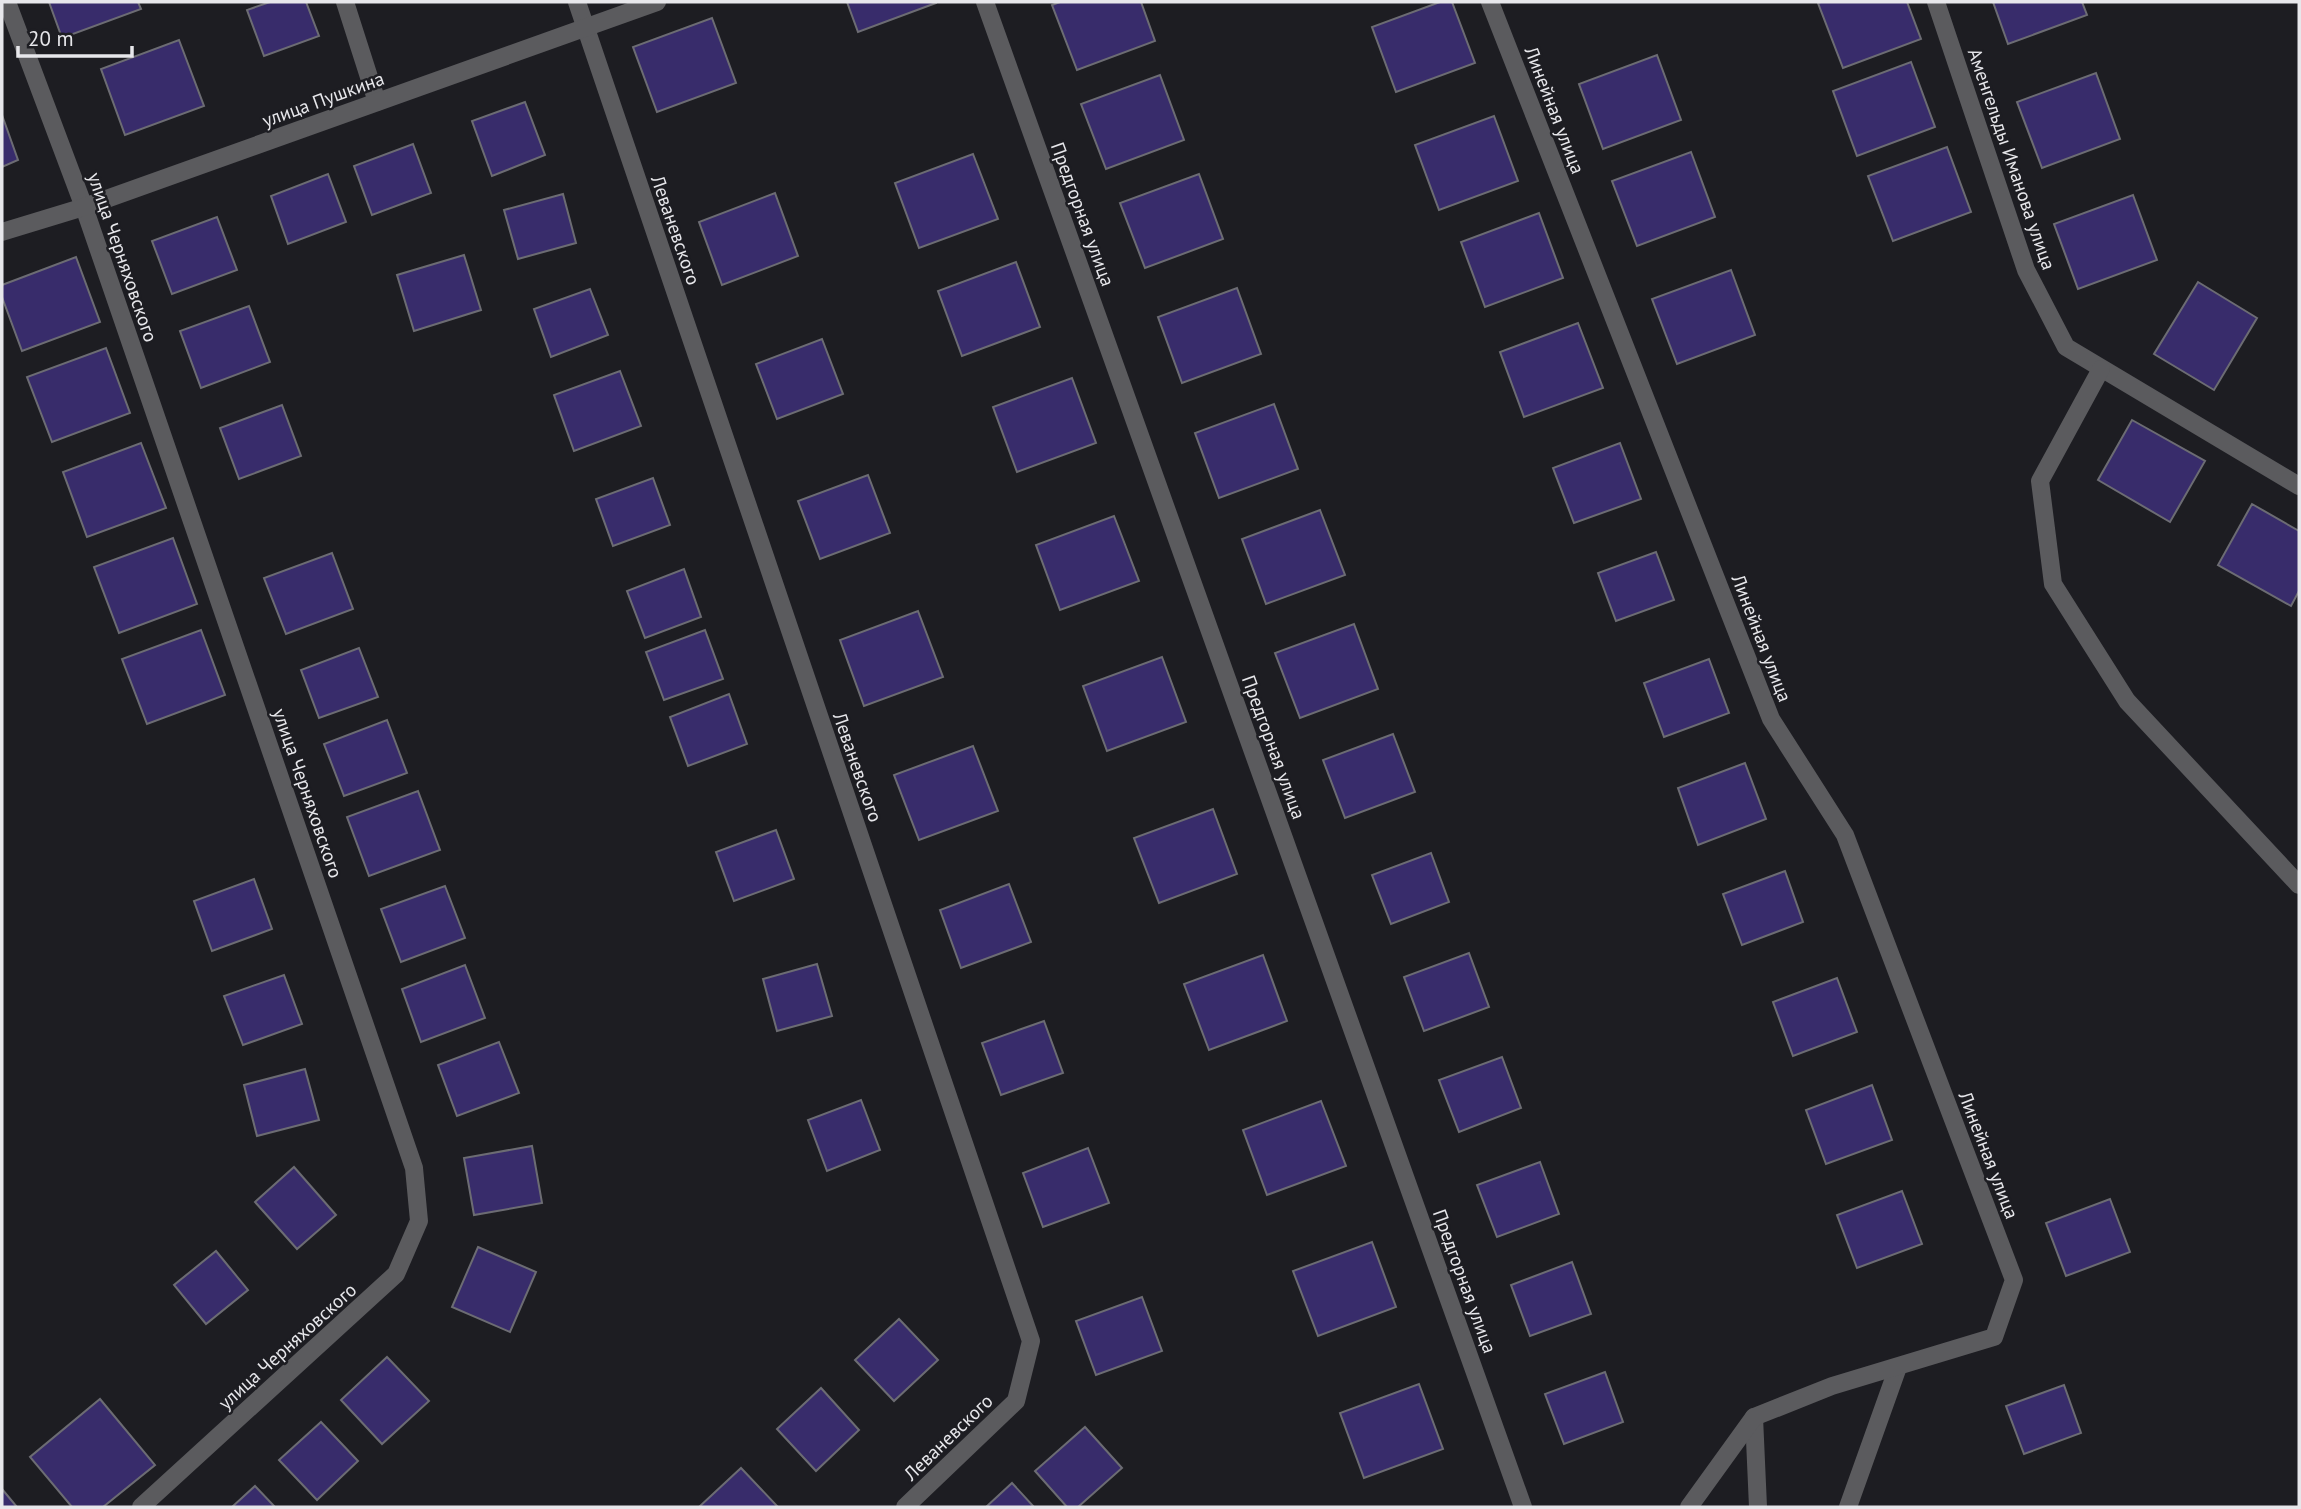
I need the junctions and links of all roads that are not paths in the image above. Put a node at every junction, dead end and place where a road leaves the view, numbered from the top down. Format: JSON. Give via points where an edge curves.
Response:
{"nodes":[{"id":1,"x":7,"y":2,"type":"edge"},
{"id":2,"x":345,"y":2,"type":"edge"},
{"id":3,"x":577,"y":2,"type":"edge"},
{"id":4,"x":657,"y":2,"type":"edge"},
{"id":5,"x":985,"y":2,"type":"edge"},
{"id":6,"x":1490,"y":2,"type":"edge"},
{"id":7,"x":1936,"y":2,"type":"edge"},
{"id":8,"x":585,"y":27,"type":"junction"},
{"id":9,"x":377,"y":102,"type":"junction"},
{"id":10,"x":84,"y":206,"type":"junction"},
{"id":11,"x":2,"y":232,"type":"edge"},
{"id":12,"x":2101,"y":369,"type":"junction"},
{"id":13,"x":2299,"y":486,"type":"edge"},
{"id":14,"x":2299,"y":885,"type":"edge"},
{"id":15,"x":1898,"y":1367,"type":"junction"},
{"id":16,"x":1754,"y":1417,"type":"junction"},
{"id":17,"x":141,"y":1507,"type":"edge"},
{"id":18,"x":905,"y":1507,"type":"edge"},
{"id":19,"x":1523,"y":1507,"type":"edge"},
{"id":20,"x":1689,"y":1507,"type":"edge"},
{"id":21,"x":1758,"y":1507,"type":"edge"},
{"id":22,"x":1848,"y":1507,"type":"edge"}],
"edges":[{"from":1,"to":10,"type":"street","name":"улица Черняховского"},
{"from":2,"to":9,"type":"street"},
{"from":3,"to":8,"type":"street","name":"Леваневского"},
{"from":4,"to":8,"type":"street","name":"улица Пушкина"},
{"from":5,"to":19,"type":"street","name":"Предгорная улица"},
{"from":6,"to":15,"type":"street","name":"Линейная улица","via":[[1771,719],[1845,835],[2014,1280],[1994,1337]]},
{"from":7,"to":12,"type":"street","name":"Аменгельды Иманова улица","via":[[2026,270],[2066,347]]},
{"from":8,"to":9,"type":"street","name":"улица Пушкина"},
{"from":8,"to":18,"type":"street","name":"Леваневского","via":[[1031,1341],[1016,1401]]},
{"from":9,"to":10,"type":"street","name":"улица Пушкина"},
{"from":10,"to":11,"type":"street","name":"улица Пушкина"},
{"from":10,"to":17,"type":"street","name":"улица Черняховского","via":[[414,1168],[419,1221],[396,1275]]},
{"from":12,"to":13,"type":"street","name":"Аменгельды Иманова улица"},
{"from":12,"to":14,"type":"street","via":[[2040,481],[2053,584],[2127,701]]},
{"from":15,"to":16,"type":"street","via":[[1832,1386]]},
{"from":15,"to":22,"type":"street"},
{"from":16,"to":20,"type":"street"},
{"from":16,"to":21,"type":"street"}]}
